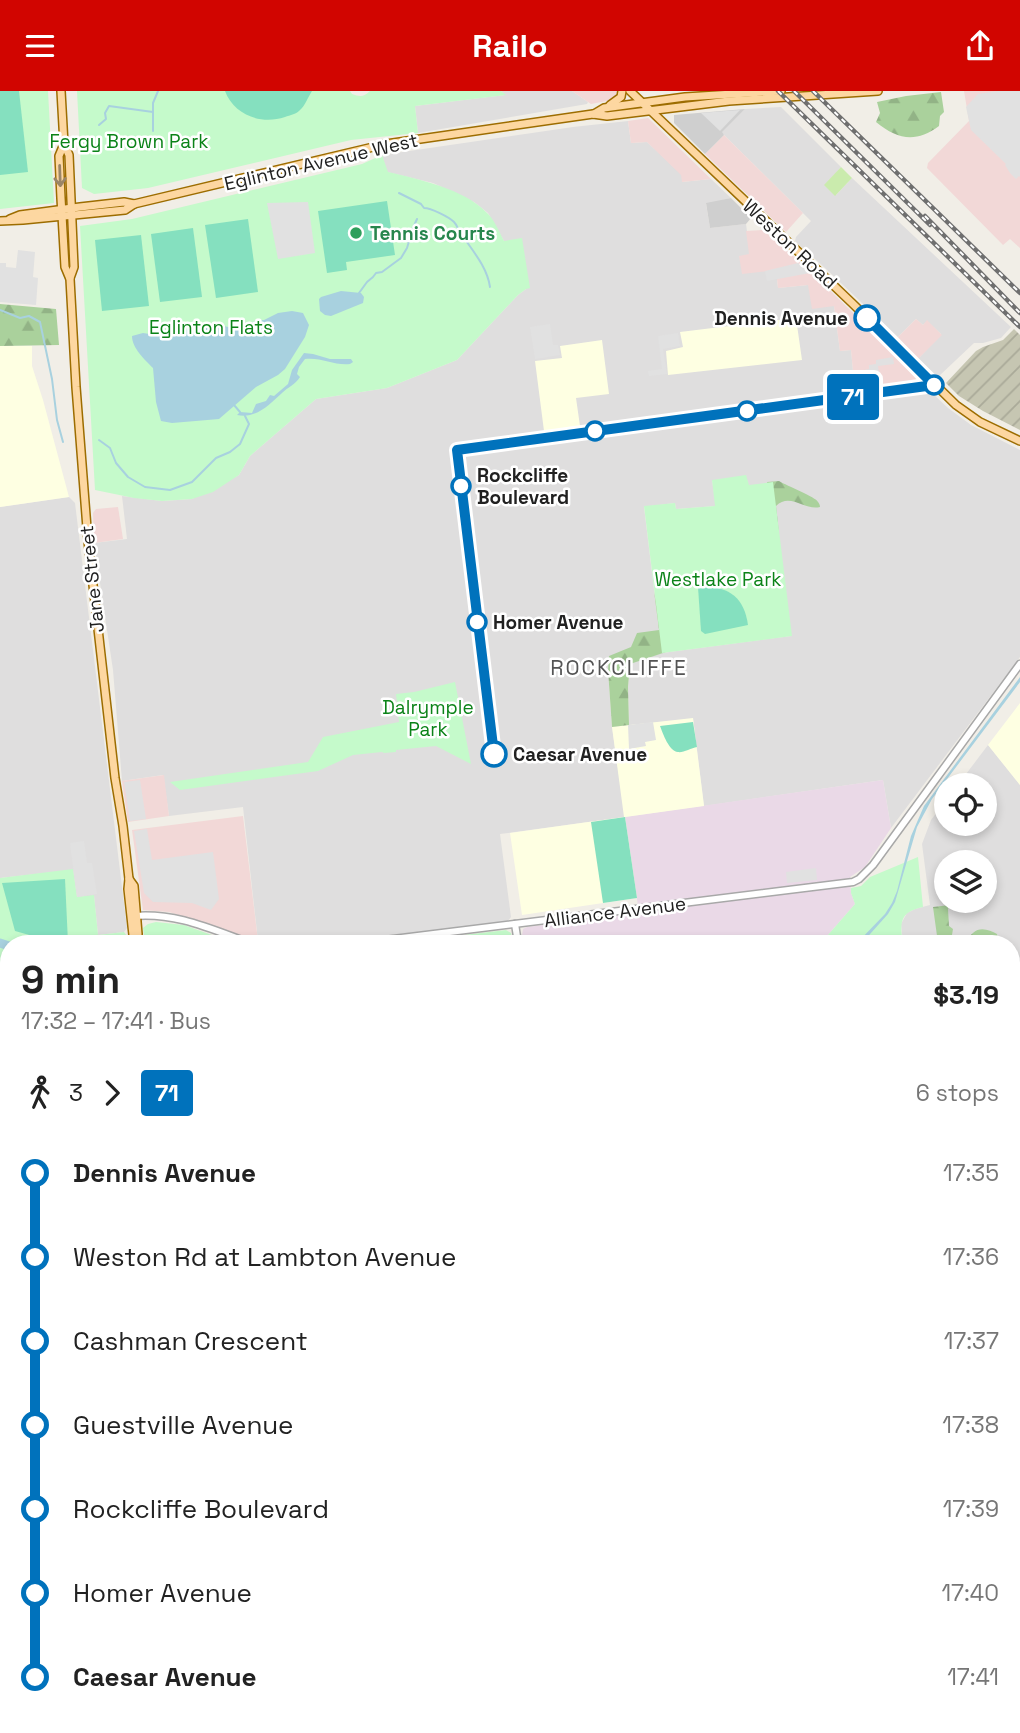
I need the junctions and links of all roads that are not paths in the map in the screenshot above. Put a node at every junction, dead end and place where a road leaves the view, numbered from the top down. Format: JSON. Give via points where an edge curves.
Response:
{"nodes":[{"id":1,"x":61,"y":91,"type":"edge"},
{"id":2,"x":622,"y":91,"type":"edge"},
{"id":3,"x":630,"y":91,"type":"edge"},
{"id":4,"x":781,"y":91,"type":"edge"},
{"id":5,"x":878,"y":91,"type":"edge"},
{"id":6,"x":642,"y":103,"type":"junction"},
{"id":7,"x":604,"y":108,"type":"junction"},
{"id":8,"x":651,"y":110,"type":"junction"},
{"id":9,"x":593,"y":114,"type":"junction"},
{"id":10,"x":64,"y":144,"type":"junction"},
{"id":11,"x":71,"y":212,"type":"junction"},
{"id":12,"x":62,"y":213,"type":"junction"},
{"id":13,"x":0,"y":221,"type":"edge"},
{"id":14,"x":70,"y":279,"type":"junction"},
{"id":15,"x":1020,"y":441,"type":"edge"},
{"id":16,"x":1020,"y":664,"type":"edge"},
{"id":17,"x":134,"y":916,"type":"junction"},
{"id":18,"x":515,"y":924,"type":"junction"},
{"id":19,"x":133,"y":935,"type":"edge"},
{"id":20,"x":227,"y":935,"type":"edge"},
{"id":21,"x":426,"y":935,"type":"edge"},
{"id":22,"x":517,"y":935,"type":"edge"}],
"edges":[{"from":1,"to":10,"type":"main road","name":"Jane Street"},
{"from":2,"to":7,"type":"main road","via":[[620,99]]},
{"from":3,"to":6,"type":"main road","name":"Weston Road"},
{"from":4,"to":6,"type":"main road","name":"Eglinton Avenue West"},
{"from":5,"to":8,"type":"main road","name":"Eglinton Avenue West"},
{"from":6,"to":7,"type":"main road","name":"Eglinton Avenue West"},
{"from":6,"to":8,"type":"main road","name":"Weston Road"},
{"from":7,"to":9,"type":"main road","name":"Eglinton Avenue West"},
{"from":8,"to":9,"type":"main road","name":"Eglinton Avenue West"},
{"from":8,"to":15,"type":"main road","name":"Weston Road","via":[[956,405]]},
{"from":9,"to":11,"type":"main road","name":"Eglinton Avenue West","via":[[386,144],[134,204],[125,210]]},
{"from":10,"to":11,"type":"main road","name":"Jane Street","via":[[69,155]]},
{"from":10,"to":12,"type":"main road","name":"Jane Street","one_way":true,"via":[[59,156]]},
{"from":11,"to":12,"type":"main road","name":"Eglinton Avenue West"},
{"from":11,"to":14,"type":"main road","name":"Jane Street","via":[[74,267]]},
{"from":12,"to":13,"type":"main road","name":"Eglinton Avenue West"},
{"from":12,"to":14,"type":"main road","name":"Jane Street","via":[[65,267]]},
{"from":14,"to":17,"type":"main road","name":"Jane Street","via":[[87,534]]},
{"from":16,"to":18,"type":"street","name":"Alliance Avenue","via":[[866,872],[853,883]]},
{"from":17,"to":19,"type":"main road","name":"Jane Street"},
{"from":17,"to":20,"type":"street","via":[[182,919]]},
{"from":18,"to":21,"type":"street","name":"Alliance Avenue"},
{"from":18,"to":22,"type":"street"}]}
